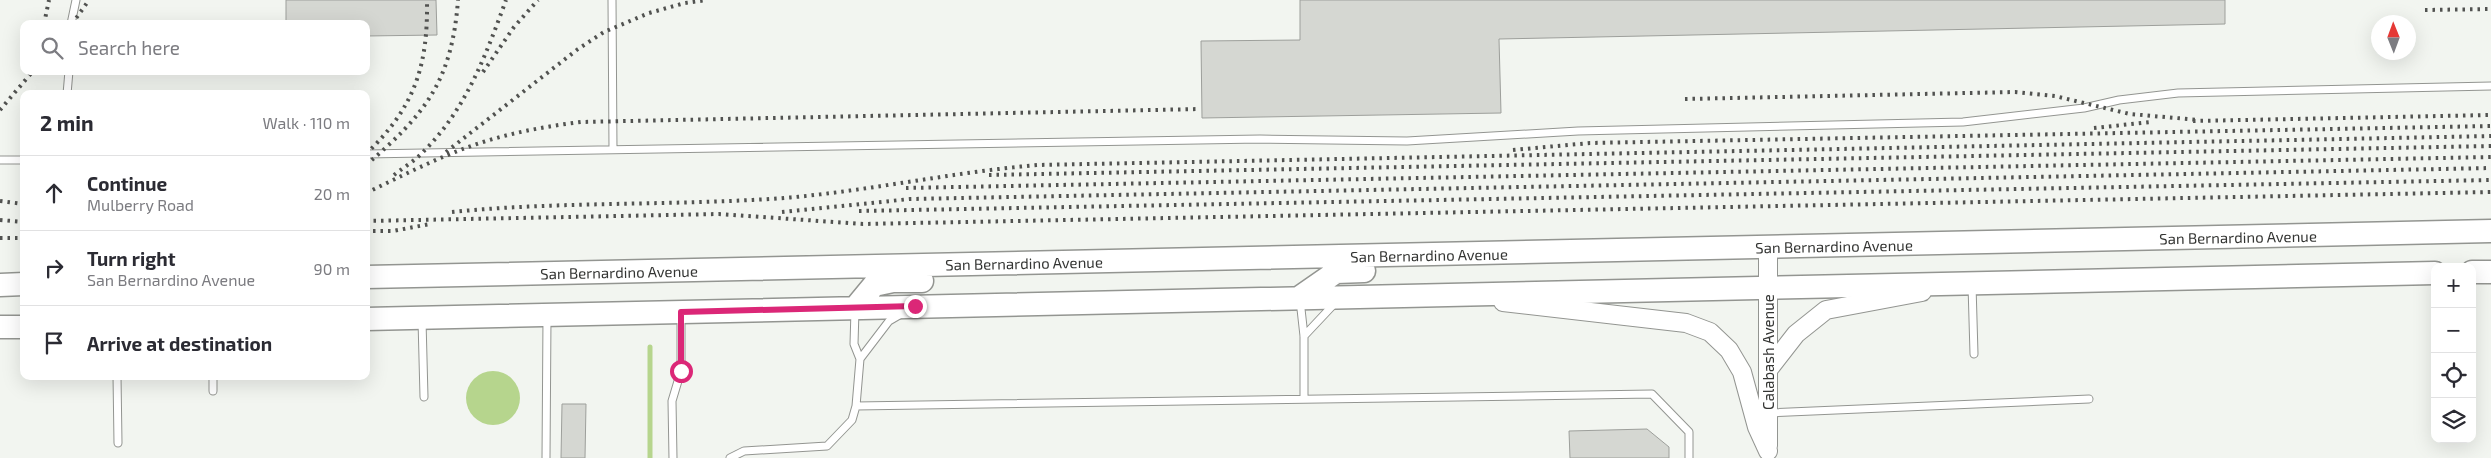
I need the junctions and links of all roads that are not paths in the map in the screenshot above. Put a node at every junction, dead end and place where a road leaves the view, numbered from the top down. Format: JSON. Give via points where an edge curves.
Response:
{"nodes":[{"id":1,"x":76,"y":0,"type":"edge"},
{"id":2,"x":612,"y":0,"type":"edge"},
{"id":3,"x":72,"y":20,"type":"edge"},
{"id":4,"x":68,"y":75,"type":"edge"},
{"id":5,"x":2491,"y":86,"type":"edge"},
{"id":6,"x":67,"y":90,"type":"edge"},
{"id":7,"x":613,"y":149,"type":"junction"},
{"id":8,"x":370,"y":154,"type":"edge"},
{"id":9,"x":0,"y":160,"type":"edge"},
{"id":10,"x":20,"y":160,"type":"edge"},
{"id":11,"x":2491,"y":231,"type":"edge"},
{"id":12,"x":1768,"y":247,"type":"junction"},
{"id":13,"x":1578,"y":252,"type":"junction"},
{"id":14,"x":1124,"y":261,"type":"junction"},
{"id":15,"x":2476,"y":272,"type":"edge"},
{"id":16,"x":2491,"y":272,"type":"edge"},
{"id":17,"x":2431,"y":273,"type":"edge"},
{"id":18,"x":370,"y":277,"type":"edge"},
{"id":19,"x":1971,"y":282,"type":"junction"},
{"id":20,"x":20,"y":284,"type":"edge"},
{"id":21,"x":0,"y":285,"type":"edge"},
{"id":22,"x":1768,"y":286,"type":"junction"},
{"id":23,"x":1438,"y":294,"type":"junction"},
{"id":24,"x":1341,"y":296,"type":"junction"},
{"id":25,"x":1300,"y":297,"type":"junction"},
{"id":26,"x":915,"y":306,"type":"junction"},
{"id":27,"x":855,"y":308,"type":"junction"},
{"id":28,"x":681,"y":312,"type":"junction"},
{"id":29,"x":547,"y":315,"type":"junction"},
{"id":30,"x":422,"y":318,"type":"junction"},
{"id":31,"x":370,"y":319,"type":"edge"},
{"id":32,"x":0,"y":327,"type":"edge"},
{"id":33,"x":20,"y":327,"type":"edge"},
{"id":34,"x":1304,"y":336,"type":"junction"},
{"id":35,"x":1974,"y":354,"type":"dead end"},
{"id":36,"x":860,"y":359,"type":"junction"},
{"id":37,"x":1768,"y":370,"type":"junction"},
{"id":38,"x":117,"y":380,"type":"edge"},
{"id":39,"x":213,"y":380,"type":"edge"},
{"id":40,"x":213,"y":391,"type":"dead end"},
{"id":41,"x":424,"y":397,"type":"dead end"},
{"id":42,"x":1304,"y":399,"type":"junction"},
{"id":43,"x":2089,"y":399,"type":"dead end"},
{"id":44,"x":856,"y":406,"type":"junction"},
{"id":45,"x":1768,"y":413,"type":"junction"},
{"id":46,"x":118,"y":443,"type":"dead end"},
{"id":47,"x":1768,"y":454,"type":"edge"},
{"id":48,"x":546,"y":458,"type":"edge"},
{"id":49,"x":673,"y":458,"type":"edge"},
{"id":50,"x":730,"y":458,"type":"edge"},
{"id":51,"x":1689,"y":458,"type":"edge"}],
"edges":[{"from":1,"to":3,"type":"lane"},
{"from":2,"to":7,"type":"lane"},
{"from":4,"to":6,"type":"lane"},
{"from":5,"to":7,"type":"lane","via":[[2178,93],[1963,122],[1578,131],[1407,141],[1260,139]]},
{"from":7,"to":8,"type":"lane"},
{"from":9,"to":10,"type":"lane"},
{"from":11,"to":12,"type":"main road","name":"San Bernardino Avenue"},
{"from":12,"to":13,"type":"main road","name":"San Bernardino Avenue"},
{"from":12,"to":22,"type":"street","name":"Calabash Avenue"},
{"from":13,"to":14,"type":"main road","name":"San Bernardino Avenue"},
{"from":13,"to":25,"type":"main road","via":[[1487,268],[1336,272]]},
{"from":14,"to":18,"type":"main road","name":"San Bernardino Avenue"},
{"from":14,"to":27,"type":"main road","via":[[1044,278],[894,281],[874,286]]},
{"from":15,"to":16,"type":"main road"},
{"from":17,"to":19,"type":"main road"},
{"from":19,"to":22,"type":"main road"},
{"from":19,"to":35,"type":"lane"},
{"from":19,"to":37,"type":"street","via":[[1826,310],[1796,334]]},
{"from":20,"to":21,"type":"main road"},
{"from":22,"to":23,"type":"main road"},
{"from":22,"to":37,"type":"street","name":"Calabash Avenue"},
{"from":23,"to":24,"type":"main road"},
{"from":23,"to":47,"type":"street","via":[[1686,323],[1710,332],[1729,350],[1742,372],[1757,428]]},
{"from":24,"to":25,"type":"main road"},
{"from":24,"to":34,"type":"lane"},
{"from":25,"to":26,"type":"main road"},
{"from":25,"to":34,"type":"lane"},
{"from":26,"to":27,"type":"main road"},
{"from":26,"to":36,"type":"lane","via":[[889,321]]},
{"from":27,"to":28,"type":"main road"},
{"from":27,"to":36,"type":"lane","via":[[854,344]]},
{"from":28,"to":29,"type":"main road"},
{"from":28,"to":49,"type":"lane","via":[[681,371],[672,401]]},
{"from":29,"to":30,"type":"main road"},
{"from":29,"to":48,"type":"lane"},
{"from":30,"to":31,"type":"main road"},
{"from":30,"to":41,"type":"lane"},
{"from":32,"to":33,"type":"main road"},
{"from":34,"to":42,"type":"lane"},
{"from":36,"to":44,"type":"lane"},
{"from":37,"to":45,"type":"street","name":"Calabash Avenue"},
{"from":38,"to":46,"type":"lane"},
{"from":39,"to":40,"type":"lane"},
{"from":42,"to":44,"type":"lane"},
{"from":42,"to":51,"type":"lane","via":[[1652,394],[1689,432]]},
{"from":43,"to":45,"type":"lane"},
{"from":44,"to":50,"type":"lane","via":[[852,420],[827,446],[744,451]]},
{"from":45,"to":47,"type":"street","name":"Calabash Avenue"}]}
